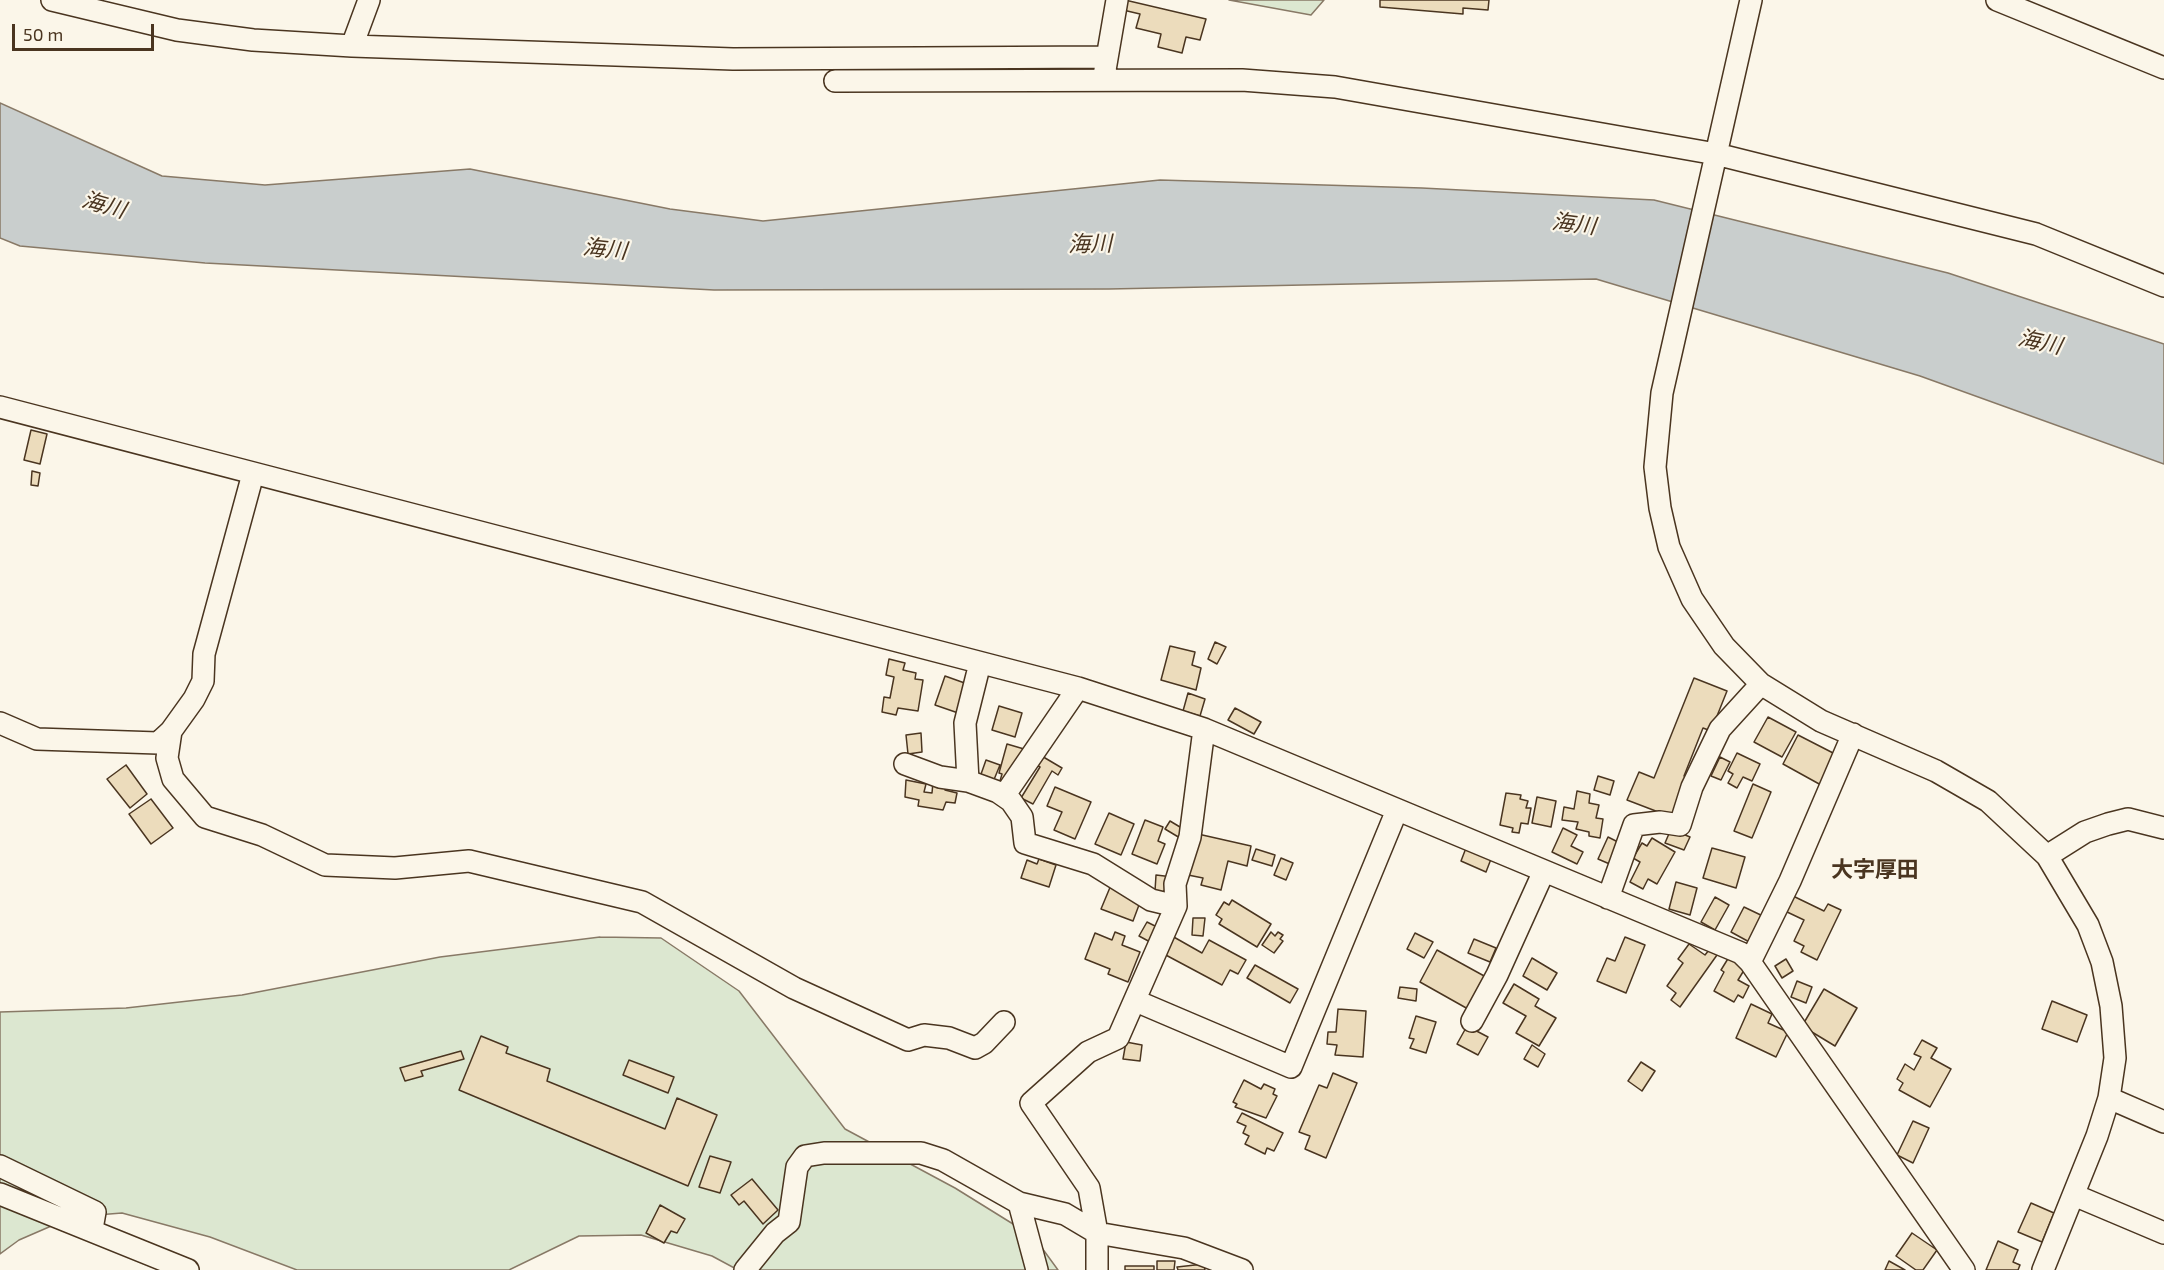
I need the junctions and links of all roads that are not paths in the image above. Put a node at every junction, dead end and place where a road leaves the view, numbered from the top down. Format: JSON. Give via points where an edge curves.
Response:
{"nodes":[{"id":1,"x":52,"y":0,"type":"edge"},
{"id":2,"x":369,"y":0,"type":"edge"},
{"id":3,"x":1117,"y":0,"type":"edge"},
{"id":4,"x":1751,"y":0,"type":"edge"},
{"id":5,"x":1997,"y":0,"type":"edge"},
{"id":6,"x":352,"y":46,"type":"junction"},
{"id":7,"x":1107,"y":57,"type":"junction"},
{"id":8,"x":2164,"y":68,"type":"edge"},
{"id":9,"x":1104,"y":78,"type":"junction"},
{"id":10,"x":835,"y":81,"type":"dead end"},
{"id":11,"x":1716,"y":154,"type":"junction"},
{"id":12,"x":2164,"y":286,"type":"edge"},
{"id":13,"x":0,"y":407,"type":"edge"},
{"id":14,"x":253,"y":474,"type":"junction"},
{"id":15,"x":980,"y":663,"type":"junction"},
{"id":16,"x":1761,"y":684,"type":"junction"},
{"id":17,"x":1078,"y":688,"type":"junction"},
{"id":18,"x":0,"y":723,"type":"edge"},
{"id":19,"x":1204,"y":729,"type":"junction"},
{"id":20,"x":171,"y":731,"type":"junction"},
{"id":21,"x":1852,"y":734,"type":"junction"},
{"id":22,"x":905,"y":764,"type":"dead end"},
{"id":23,"x":968,"y":781,"type":"junction"},
{"id":24,"x":1004,"y":796,"type":"junction"},
{"id":25,"x":1397,"y":810,"type":"junction"},
{"id":26,"x":2164,"y":828,"type":"edge"},
{"id":27,"x":2047,"y":855,"type":"junction"},
{"id":28,"x":1544,"y":871,"type":"junction"},
{"id":29,"x":1608,"y":898,"type":"junction"},
{"id":30,"x":1176,"y":906,"type":"junction"},
{"id":31,"x":1750,"y":962,"type":"junction"},
{"id":32,"x":1136,"y":1001,"type":"junction"},
{"id":33,"x":1472,"y":1020,"type":"dead end"},
{"id":34,"x":1004,"y":1022,"type":"dead end"},
{"id":35,"x":2109,"y":1098,"type":"junction"},
{"id":36,"x":2164,"y":1122,"type":"edge"},
{"id":37,"x":0,"y":1167,"type":"edge"},
{"id":38,"x":0,"y":1194,"type":"edge"},
{"id":39,"x":2073,"y":1196,"type":"junction"},
{"id":40,"x":1019,"y":1203,"type":"junction"},
{"id":41,"x":92,"y":1229,"type":"junction"},
{"id":42,"x":1096,"y":1233,"type":"junction"},
{"id":43,"x":2164,"y":1233,"type":"edge"},
{"id":44,"x":188,"y":1270,"type":"edge"},
{"id":45,"x":746,"y":1270,"type":"edge"},
{"id":46,"x":1037,"y":1270,"type":"edge"},
{"id":47,"x":1097,"y":1270,"type":"edge"},
{"id":48,"x":1242,"y":1270,"type":"edge"},
{"id":49,"x":1964,"y":1270,"type":"edge"},
{"id":50,"x":2043,"y":1270,"type":"edge"}],
"edges":[{"from":1,"to":6,"type":"street","via":[[177,30],[253,40]]},
{"from":2,"to":6,"type":"street"},
{"from":3,"to":7,"type":"street"},
{"from":4,"to":11,"type":"street"},
{"from":5,"to":8,"type":"street"},
{"from":6,"to":7,"type":"street","via":[[733,60]]},
{"from":7,"to":9,"type":"street"},
{"from":9,"to":10,"type":"street"},
{"from":9,"to":11,"type":"street","via":[[1242,80],[1335,87]]},
{"from":11,"to":12,"type":"street","via":[[2036,234]]},
{"from":11,"to":16,"type":"street","via":[[1662,393],[1656,466],[1669,547],[1692,599],[1724,646]]},
{"from":13,"to":14,"type":"street"},
{"from":14,"to":15,"type":"street"},
{"from":14,"to":20,"type":"street","via":[[204,654],[203,681]]},
{"from":15,"to":17,"type":"street"},
{"from":15,"to":23,"type":"street","via":[[965,723]]},
{"from":16,"to":21,"type":"street","via":[[1821,721]]},
{"from":16,"to":29,"type":"street","via":[[1720,729],[1692,787],[1680,825],[1634,825]]},
{"from":17,"to":19,"type":"street"},
{"from":17,"to":24,"type":"street"},
{"from":18,"to":20,"type":"street","via":[[37,739],[158,742]]},
{"from":19,"to":25,"type":"street"},
{"from":19,"to":30,"type":"street","via":[[1190,837],[1175,884]]},
{"from":20,"to":34,"type":"street","via":[[167,758],[173,779],[205,817],[262,835],[325,865],[395,868],[469,861],[642,902],[794,987],[908,1040],[924,1035],[949,1038],[975,1048]]},
{"from":21,"to":27,"type":"street","via":[[1936,771],[1988,801]]},
{"from":21,"to":31,"type":"street","via":[[1790,881]]},
{"from":22,"to":23,"type":"street","via":[[940,777]]},
{"from":23,"to":24,"type":"street"},
{"from":24,"to":30,"type":"street","via":[[1022,818],[1025,843],[1093,864],[1151,900]]},
{"from":25,"to":28,"type":"street"},
{"from":25,"to":32,"type":"street","via":[[1291,1067]]},
{"from":26,"to":27,"type":"street","via":[[2128,819],[2085,832]]},
{"from":27,"to":35,"type":"street","via":[[2080,909],[2102,962],[2111,1006],[2115,1058]]},
{"from":28,"to":29,"type":"street"},
{"from":28,"to":33,"type":"street"},
{"from":29,"to":31,"type":"street","via":[[1741,953]]},
{"from":30,"to":32,"type":"street"},
{"from":31,"to":49,"type":"street"},
{"from":32,"to":42,"type":"street","via":[[1118,1038],[1088,1052],[1031,1103],[1089,1188]]},
{"from":35,"to":36,"type":"street"},
{"from":35,"to":39,"type":"street"},
{"from":37,"to":41,"type":"street","via":[[95,1212]]},
{"from":38,"to":41,"type":"street"},
{"from":39,"to":43,"type":"street"},
{"from":39,"to":50,"type":"street"},
{"from":40,"to":42,"type":"street","via":[[1065,1214]]},
{"from":40,"to":45,"type":"street","via":[[943,1160],[921,1153],[806,1156],[797,1167],[789,1222],[775,1233]]},
{"from":40,"to":46,"type":"street"},
{"from":41,"to":44,"type":"street"},
{"from":42,"to":47,"type":"street"},
{"from":42,"to":48,"type":"street","via":[[1184,1248]]}]}
